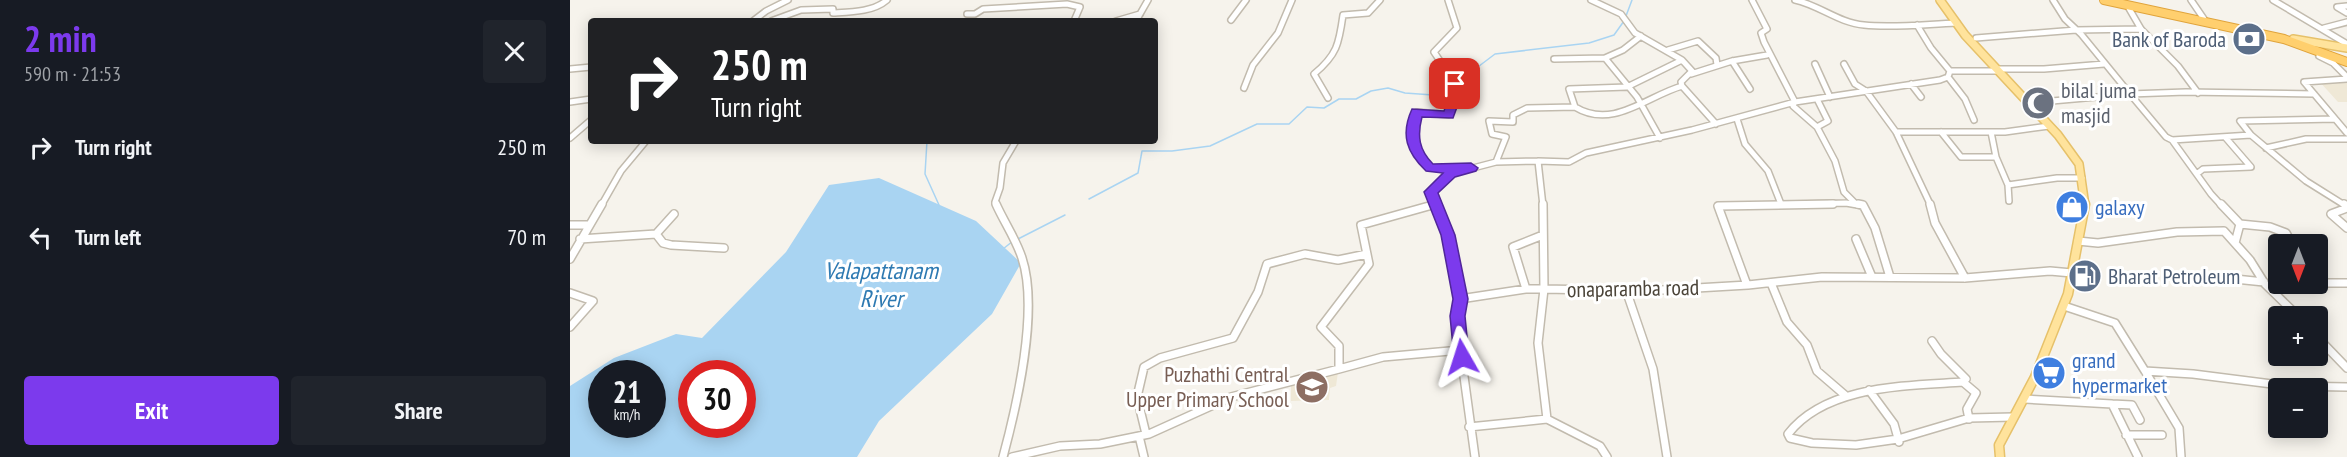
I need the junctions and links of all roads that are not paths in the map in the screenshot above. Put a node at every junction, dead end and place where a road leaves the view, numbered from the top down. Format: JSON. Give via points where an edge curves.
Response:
{"nodes":[{"id":1,"x":788,"y":0,"type":"edge"},
{"id":2,"x":887,"y":0,"type":"edge"},
{"id":3,"x":1148,"y":0,"type":"edge"},
{"id":4,"x":1246,"y":0,"type":"edge"},
{"id":5,"x":1292,"y":0,"type":"edge"},
{"id":6,"x":1380,"y":0,"type":"edge"},
{"id":7,"x":1448,"y":0,"type":"edge"},
{"id":8,"x":1591,"y":0,"type":"edge"},
{"id":9,"x":1752,"y":0,"type":"edge"},
{"id":10,"x":1795,"y":0,"type":"edge"},
{"id":11,"x":1940,"y":0,"type":"edge"},
{"id":12,"x":2053,"y":0,"type":"edge"},
{"id":13,"x":2104,"y":0,"type":"edge"},
{"id":14,"x":2112,"y":0,"type":"edge"},
{"id":15,"x":2191,"y":0,"type":"edge"},
{"id":16,"x":2273,"y":0,"type":"edge"},
{"id":17,"x":1809,"y":1,"type":"edge"},
{"id":18,"x":1068,"y":2,"type":"edge"},
{"id":19,"x":2127,"y":5,"type":"junction"},
{"id":20,"x":2347,"y":6,"type":"edge"},
{"id":21,"x":2347,"y":13,"type":"edge"},
{"id":22,"x":967,"y":14,"type":"dead end"},
{"id":23,"x":1140,"y":14,"type":"junction"},
{"id":24,"x":757,"y":18,"type":"edge"},
{"id":25,"x":780,"y":18,"type":"edge"},
{"id":26,"x":1075,"y":18,"type":"edge"},
{"id":27,"x":1126,"y":18,"type":"edge"},
{"id":28,"x":1138,"y":18,"type":"edge"},
{"id":29,"x":1231,"y":20,"type":"dead end"},
{"id":30,"x":2204,"y":20,"type":"junction"},
{"id":31,"x":2347,"y":22,"type":"edge"},
{"id":32,"x":1957,"y":23,"type":"junction"},
{"id":33,"x":1917,"y":25,"type":"junction"},
{"id":34,"x":2324,"y":28,"type":"junction"},
{"id":35,"x":2141,"y":29,"type":"junction"},
{"id":36,"x":2076,"y":30,"type":"junction"},
{"id":37,"x":1641,"y":36,"type":"junction"},
{"id":38,"x":1976,"y":38,"type":"dead end"},
{"id":39,"x":2284,"y":39,"type":"junction"},
{"id":40,"x":2293,"y":39,"type":"junction"},
{"id":41,"x":2347,"y":46,"type":"edge"},
{"id":42,"x":2311,"y":47,"type":"junction"},
{"id":43,"x":1668,"y":50,"type":"junction"},
{"id":44,"x":1767,"y":55,"type":"junction"},
{"id":45,"x":1605,"y":58,"type":"junction"},
{"id":46,"x":1554,"y":59,"type":"dead end"},
{"id":47,"x":1682,"y":60,"type":"junction"},
{"id":48,"x":1732,"y":61,"type":"junction"},
{"id":49,"x":2347,"y":62,"type":"edge"},
{"id":50,"x":1815,"y":64,"type":"dead end"},
{"id":51,"x":1844,"y":64,"type":"dead end"},
{"id":52,"x":2104,"y":64,"type":"junction"},
{"id":53,"x":1717,"y":65,"type":"junction"},
{"id":54,"x":588,"y":67,"type":"edge"},
{"id":55,"x":570,"y":69,"type":"edge"},
{"id":56,"x":1997,"y":70,"type":"junction"},
{"id":57,"x":1691,"y":74,"type":"junction"},
{"id":58,"x":1949,"y":74,"type":"junction"},
{"id":59,"x":2347,"y":78,"type":"edge"},
{"id":60,"x":1911,"y":84,"type":"junction"},
{"id":61,"x":1682,"y":86,"type":"junction"},
{"id":62,"x":1627,"y":87,"type":"junction"},
{"id":63,"x":1245,"y":88,"type":"dead end"},
{"id":64,"x":1750,"y":89,"type":"dead end"},
{"id":65,"x":1866,"y":91,"type":"junction"},
{"id":66,"x":2198,"y":93,"type":"junction"},
{"id":67,"x":2130,"y":94,"type":"junction"},
{"id":68,"x":2314,"y":94,"type":"junction"},
{"id":69,"x":1830,"y":97,"type":"junction"},
{"id":70,"x":1921,"y":97,"type":"dead end"},
{"id":71,"x":1328,"y":98,"type":"dead end"},
{"id":72,"x":588,"y":99,"type":"edge"},
{"id":73,"x":1817,"y":99,"type":"junction"},
{"id":74,"x":570,"y":102,"type":"edge"},
{"id":75,"x":1795,"y":102,"type":"junction"},
{"id":76,"x":2026,"y":102,"type":"junction"},
{"id":77,"x":1575,"y":106,"type":"junction"},
{"id":78,"x":1642,"y":107,"type":"junction"},
{"id":79,"x":1737,"y":119,"type":"junction"},
{"id":80,"x":2335,"y":119,"type":"junction"},
{"id":81,"x":1974,"y":120,"type":"dead end"},
{"id":82,"x":588,"y":123,"type":"edge"},
{"id":83,"x":1716,"y":124,"type":"junction"},
{"id":84,"x":2049,"y":126,"type":"junction"},
{"id":85,"x":1817,"y":127,"type":"junction"},
{"id":86,"x":1896,"y":132,"type":"junction"},
{"id":87,"x":1941,"y":132,"type":"junction"},
{"id":88,"x":1991,"y":132,"type":"junction"},
{"id":89,"x":2347,"y":133,"type":"edge"},
{"id":90,"x":2251,"y":135,"type":"junction"},
{"id":91,"x":2225,"y":137,"type":"junction"},
{"id":92,"x":570,"y":138,"type":"edge"},
{"id":93,"x":1660,"y":138,"type":"junction"},
{"id":94,"x":2347,"y":139,"type":"edge"},
{"id":95,"x":2172,"y":140,"type":"junction"},
{"id":96,"x":644,"y":144,"type":"edge"},
{"id":97,"x":1014,"y":144,"type":"edge"},
{"id":98,"x":2266,"y":148,"type":"junction"},
{"id":99,"x":1996,"y":157,"type":"junction"},
{"id":100,"x":1538,"y":161,"type":"junction"},
{"id":101,"x":1496,"y":162,"type":"junction"},
{"id":102,"x":1471,"y":168,"type":"junction"},
{"id":103,"x":2198,"y":173,"type":"junction"},
{"id":104,"x":2082,"y":177,"type":"junction"},
{"id":105,"x":2008,"y":185,"type":"junction"},
{"id":106,"x":2009,"y":201,"type":"dead end"},
{"id":107,"x":1855,"y":203,"type":"junction"},
{"id":108,"x":1436,"y":204,"type":"junction"},
{"id":109,"x":1781,"y":204,"type":"junction"},
{"id":110,"x":2347,"y":207,"type":"edge"},
{"id":111,"x":674,"y":214,"type":"dead end"},
{"id":112,"x":2240,"y":224,"type":"junction"},
{"id":113,"x":570,"y":225,"type":"edge"},
{"id":114,"x":588,"y":225,"type":"junction"},
{"id":115,"x":2347,"y":228,"type":"edge"},
{"id":116,"x":656,"y":234,"type":"junction"},
{"id":117,"x":2287,"y":234,"type":"edge"},
{"id":118,"x":1543,"y":236,"type":"junction"},
{"id":119,"x":580,"y":239,"type":"junction"},
{"id":120,"x":1856,"y":239,"type":"dead end"},
{"id":121,"x":2078,"y":241,"type":"junction"},
{"id":122,"x":2235,"y":243,"type":"junction"},
{"id":123,"x":724,"y":248,"type":"dead end"},
{"id":124,"x":1367,"y":254,"type":"junction"},
{"id":125,"x":570,"y":259,"type":"edge"},
{"id":126,"x":2072,"y":273,"type":"junction"},
{"id":127,"x":1872,"y":277,"type":"junction"},
{"id":128,"x":1890,"y":277,"type":"junction"},
{"id":129,"x":1965,"y":278,"type":"junction"},
{"id":130,"x":2235,"y":279,"type":"dead end"},
{"id":131,"x":2264,"y":282,"type":"junction"},
{"id":132,"x":1771,"y":283,"type":"junction"},
{"id":133,"x":2328,"y":283,"type":"edge"},
{"id":134,"x":2347,"y":283,"type":"edge"},
{"id":135,"x":1747,"y":285,"type":"junction"},
{"id":136,"x":1526,"y":289,"type":"junction"},
{"id":137,"x":1544,"y":289,"type":"junction"},
{"id":138,"x":1626,"y":290,"type":"junction"},
{"id":139,"x":570,"y":293,"type":"edge"},
{"id":140,"x":1460,"y":299,"type":"junction"},
{"id":141,"x":2064,"y":306,"type":"junction"},
{"id":142,"x":2288,"y":306,"type":"edge"},
{"id":143,"x":570,"y":327,"type":"edge"},
{"id":144,"x":1932,"y":341,"type":"dead end"},
{"id":145,"x":2328,"y":348,"type":"edge"},
{"id":146,"x":1461,"y":350,"type":"junction"},
{"id":147,"x":2347,"y":368,"type":"edge"},
{"id":148,"x":1339,"y":369,"type":"junction"},
{"id":149,"x":2145,"y":371,"type":"junction"},
{"id":150,"x":1964,"y":382,"type":"junction"},
{"id":151,"x":2347,"y":387,"type":"edge"},
{"id":152,"x":1869,"y":390,"type":"junction"},
{"id":153,"x":1846,"y":396,"type":"junction"},
{"id":154,"x":2025,"y":399,"type":"junction"},
{"id":155,"x":2112,"y":404,"type":"junction"},
{"id":156,"x":2013,"y":417,"type":"junction"},
{"id":157,"x":1547,"y":419,"type":"junction"},
{"id":158,"x":1969,"y":419,"type":"junction"},
{"id":159,"x":2140,"y":420,"type":"dead end"},
{"id":160,"x":1469,"y":427,"type":"junction"},
{"id":161,"x":1142,"y":435,"type":"junction"},
{"id":162,"x":2127,"y":435,"type":"junction"},
{"id":163,"x":2162,"y":435,"type":"dead end"},
{"id":164,"x":1899,"y":442,"type":"junction"},
{"id":165,"x":1003,"y":457,"type":"edge"},
{"id":166,"x":1012,"y":457,"type":"edge"},
{"id":167,"x":1144,"y":457,"type":"edge"},
{"id":168,"x":1475,"y":457,"type":"edge"},
{"id":169,"x":1607,"y":457,"type":"edge"},
{"id":170,"x":1667,"y":457,"type":"edge"},
{"id":171,"x":2000,"y":457,"type":"edge"},
{"id":172,"x":2138,"y":457,"type":"edge"},
{"id":173,"x":2181,"y":457,"type":"edge"}],
"edges":[{"from":1,"to":24,"type":"street"},
{"from":2,"to":25,"type":"street","via":[[862,11],[833,13],[833,9],[808,9]]},
{"from":3,"to":23,"type":"street"},
{"from":4,"to":29,"type":"street"},
{"from":5,"to":63,"type":"street","via":[[1278,33],[1253,65]]},
{"from":6,"to":71,"type":"street","via":[[1368,13],[1343,15],[1331,60],[1314,74]]},
{"from":7,"to":102,"type":"street","via":[[1457,28],[1434,52],[1458,88],[1449,115],[1417,112],[1412,132],[1417,155],[1430,168]]},
{"from":8,"to":37,"type":"street","via":[[1621,14],[1631,30]]},
{"from":9,"to":44,"type":"street","via":[[1767,29],[1761,33]]},
{"from":10,"to":17,"type":"street"},
{"from":11,"to":32,"type":"main road"},
{"from":12,"to":36,"type":"street"},
{"from":13,"to":19,"type":"highway"},
{"from":14,"to":30,"type":"highway"},
{"from":15,"to":30,"type":"street"},
{"from":16,"to":34,"type":"street"},
{"from":17,"to":33,"type":"street","via":[[1836,17],[1856,23]]},
{"from":18,"to":22,"type":"street","via":[[983,9]]},
{"from":18,"to":26,"type":"street","via":[[1080,7]]},
{"from":19,"to":30,"type":"highway"},
{"from":19,"to":35,"type":"street"},
{"from":20,"to":21,"type":"street","via":[[2337,7]]},
{"from":23,"to":27,"type":"street"},
{"from":23,"to":28,"type":"street"},
{"from":30,"to":39,"type":"highway"},
{"from":30,"to":40,"type":"highway"},
{"from":31,"to":34,"type":"street"},
{"from":32,"to":33,"type":"street"},
{"from":32,"to":56,"type":"main road"},
{"from":33,"to":58,"type":"street"},
{"from":34,"to":41,"type":"street"},
{"from":35,"to":36,"type":"street"},
{"from":35,"to":66,"type":"street","via":[[2178,66]]},
{"from":36,"to":38,"type":"street"},
{"from":36,"to":52,"type":"street"},
{"from":37,"to":43,"type":"street"},
{"from":37,"to":45,"type":"street"},
{"from":39,"to":40,"type":"highway"},
{"from":39,"to":42,"type":"highway"},
{"from":40,"to":41,"type":"main road"},
{"from":40,"to":42,"type":"highway"},
{"from":42,"to":49,"type":"highway"},
{"from":42,"to":59,"type":"street"},
{"from":43,"to":47,"type":"street"},
{"from":43,"to":53,"type":"street","via":[[1698,41],[1716,58]]},
{"from":44,"to":48,"type":"street"},
{"from":44,"to":75,"type":"street"},
{"from":45,"to":46,"type":"street"},
{"from":45,"to":62,"type":"street"},
{"from":47,"to":57,"type":"street"},
{"from":47,"to":62,"type":"street"},
{"from":48,"to":53,"type":"street"},
{"from":48,"to":64,"type":"street"},
{"from":50,"to":69,"type":"street"},
{"from":51,"to":65,"type":"street","via":[[1855,84]]},
{"from":52,"to":56,"type":"street"},
{"from":52,"to":67,"type":"street"},
{"from":53,"to":57,"type":"street"},
{"from":54,"to":55,"type":"street"},
{"from":56,"to":58,"type":"street"},
{"from":56,"to":76,"type":"main road"},
{"from":57,"to":61,"type":"street","via":[[1681,82]]},
{"from":58,"to":60,"type":"street"},
{"from":58,"to":81,"type":"street"},
{"from":59,"to":68,"type":"street","via":[[2304,81]]},
{"from":60,"to":65,"type":"street"},
{"from":60,"to":70,"type":"street"},
{"from":61,"to":78,"type":"street","via":[[1665,90]]},
{"from":61,"to":83,"type":"street"},
{"from":62,"to":77,"type":"street","via":[[1569,89]]},
{"from":62,"to":78,"type":"street"},
{"from":65,"to":69,"type":"street"},
{"from":65,"to":86,"type":"street"},
{"from":66,"to":67,"type":"street"},
{"from":66,"to":68,"type":"street"},
{"from":67,"to":76,"type":"street"},
{"from":67,"to":95,"type":"street"},
{"from":68,"to":80,"type":"street"},
{"from":69,"to":73,"type":"street"},
{"from":72,"to":74,"type":"street"},
{"from":73,"to":75,"type":"street"},
{"from":73,"to":85,"type":"street","via":[[1828,121]]},
{"from":75,"to":79,"type":"street"},
{"from":75,"to":85,"type":"street","via":[[1792,106]]},
{"from":76,"to":84,"type":"main road"},
{"from":77,"to":78,"type":"street","via":[[1582,111],[1611,114]]},
{"from":77,"to":101,"type":"street","via":[[1527,108],[1513,115],[1513,122],[1489,121],[1492,134],[1506,137]]},
{"from":78,"to":93,"type":"street"},
{"from":79,"to":83,"type":"street"},
{"from":79,"to":109,"type":"street","via":[[1745,144],[1768,171]]},
{"from":80,"to":89,"type":"street"},
{"from":80,"to":90,"type":"street","via":[[2240,121]]},
{"from":82,"to":92,"type":"street"},
{"from":83,"to":93,"type":"street"},
{"from":84,"to":88,"type":"street"},
{"from":84,"to":104,"type":"main road","via":[[2079,164]]},
{"from":85,"to":107,"type":"street","via":[[1835,161],[1844,192]]},
{"from":86,"to":87,"type":"street"},
{"from":86,"to":129,"type":"street","via":[[1929,199],[1935,223]]},
{"from":87,"to":88,"type":"street"},
{"from":87,"to":99,"type":"street","via":[[1961,157]]},
{"from":88,"to":99,"type":"street"},
{"from":90,"to":91,"type":"street"},
{"from":90,"to":98,"type":"street"},
{"from":91,"to":95,"type":"street"},
{"from":91,"to":103,"type":"street","via":[[2251,167],[2203,169]]},
{"from":93,"to":100,"type":"street","via":[[1586,153],[1569,162]]},
{"from":94,"to":98,"type":"street","via":[[2306,139]]},
{"from":95,"to":103,"type":"street"},
{"from":96,"to":114,"type":"street","via":[[621,171]]},
{"from":97,"to":165,"type":"street","via":[[1003,163],[994,202],[1022,258],[1029,294],[1027,330]]},
{"from":98,"to":110,"type":"street","via":[[2306,181]]},
{"from":99,"to":105,"type":"street"},
{"from":100,"to":101,"type":"street"},
{"from":100,"to":118,"type":"street","name":"onaparamba road"},
{"from":101,"to":102,"type":"street"},
{"from":102,"to":108,"type":"street","via":[[1450,174],[1431,192]]},
{"from":103,"to":112,"type":"street","via":[[2211,194]]},
{"from":104,"to":105,"type":"street"},
{"from":104,"to":121,"type":"main road","via":[[2085,208]]},
{"from":105,"to":106,"type":"street"},
{"from":107,"to":109,"type":"street"},
{"from":107,"to":128,"type":"street","via":[[1863,205],[1875,228]]},
{"from":108,"to":124,"type":"street","via":[[1361,225]]},
{"from":108,"to":140,"type":"street","via":[[1448,235]]},
{"from":109,"to":135,"type":"street","via":[[1718,206]]},
{"from":110,"to":115,"type":"street","via":[[2331,214]]},
{"from":111,"to":116,"type":"street"},
{"from":112,"to":117,"type":"street","via":[[2270,227]]},
{"from":112,"to":122,"type":"street"},
{"from":113,"to":114,"type":"street"},
{"from":114,"to":119,"type":"street"},
{"from":116,"to":119,"type":"street"},
{"from":116,"to":123,"type":"street","via":[[663,243],[671,245]]},
{"from":118,"to":136,"type":"street","via":[[1513,247]]},
{"from":118,"to":137,"type":"street","name":"onaparamba road"},
{"from":119,"to":125,"type":"street"},
{"from":120,"to":127,"type":"street"},
{"from":121,"to":122,"type":"street","via":[[2098,243],[2177,232],[2224,231]]},
{"from":121,"to":126,"type":"main road"},
{"from":122,"to":131,"type":"street"},
{"from":124,"to":148,"type":"street","via":[[1369,264],[1321,327],[1339,346]]},
{"from":124,"to":161,"type":"street","via":[[1338,260],[1305,254],[1267,264],[1258,292],[1233,338],[1160,358],[1144,367],[1137,397]]},
{"from":126,"to":129,"type":"street","name":"onaparamba road","via":[[2050,271]]},
{"from":126,"to":141,"type":"main road"},
{"from":127,"to":128,"type":"street","name":"onaparamba road"},
{"from":127,"to":132,"type":"street","name":"onaparamba road","via":[[1821,277]]},
{"from":128,"to":129,"type":"street","name":"onaparamba road"},
{"from":130,"to":131,"type":"street"},
{"from":131,"to":142,"type":"street"},
{"from":132,"to":135,"type":"street","name":"onaparamba road"},
{"from":132,"to":153,"type":"street","via":[[1787,322],[1807,345],[1817,371]]},
{"from":133,"to":134,"type":"street"},
{"from":135,"to":138,"type":"street","name":"onaparamba road"},
{"from":136,"to":137,"type":"street"},
{"from":136,"to":140,"type":"street"},
{"from":137,"to":138,"type":"street","name":"onaparamba road"},
{"from":137,"to":157,"type":"street","via":[[1538,343]]},
{"from":138,"to":170,"type":"street","via":[[1653,369]]},
{"from":139,"to":143,"type":"street","via":[[593,301]]},
{"from":140,"to":146,"type":"street"},
{"from":141,"to":149,"type":"street","via":[[2115,323]]},
{"from":141,"to":154,"type":"main road"},
{"from":144,"to":150,"type":"street","via":[[1963,375]]},
{"from":145,"to":147,"type":"street"},
{"from":146,"to":148,"type":"street","via":[[1383,357]]},
{"from":146,"to":160,"type":"street"},
{"from":148,"to":161,"type":"street","via":[[1231,397]]},
{"from":149,"to":151,"type":"street","via":[[2288,386]]},
{"from":149,"to":173,"type":"street","via":[[2179,428]]},
{"from":150,"to":152,"type":"street"},
{"from":150,"to":158,"type":"street","via":[[1976,393],[1966,408]]},
{"from":152,"to":153,"type":"street"},
{"from":152,"to":164,"type":"street","via":[[1894,424]]},
{"from":153,"to":164,"type":"street","via":[[1795,425],[1788,434],[1790,438],[1817,451],[1844,453]]},
{"from":154,"to":155,"type":"street"},
{"from":154,"to":156,"type":"main road"},
{"from":155,"to":159,"type":"street","via":[[2132,405]]},
{"from":155,"to":162,"type":"street"},
{"from":156,"to":158,"type":"street"},
{"from":156,"to":171,"type":"main road","via":[[1999,445]]},
{"from":157,"to":160,"type":"street"},
{"from":157,"to":169,"type":"street","via":[[1600,446]]},
{"from":158,"to":164,"type":"street"},
{"from":160,"to":168,"type":"street"},
{"from":161,"to":166,"type":"street"},
{"from":161,"to":167,"type":"street"},
{"from":162,"to":163,"type":"street"},
{"from":162,"to":172,"type":"street"}]}
